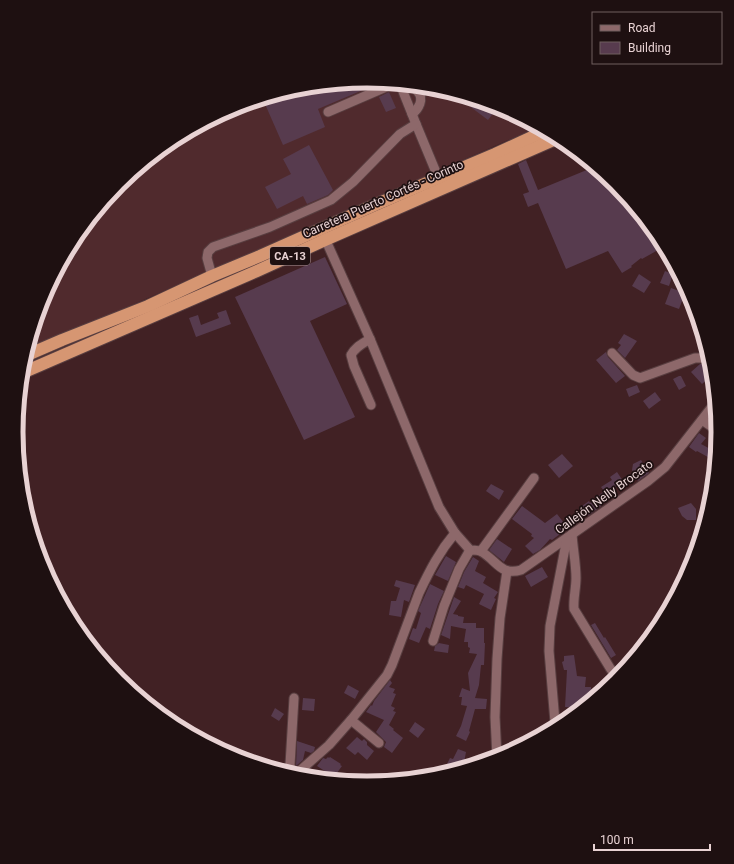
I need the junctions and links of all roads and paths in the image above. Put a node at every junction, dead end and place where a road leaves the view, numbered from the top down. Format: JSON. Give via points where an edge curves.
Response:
{"nodes":[{"id":1,"x":382,"y":89,"type":"edge"},
{"id":2,"x":402,"y":90,"type":"edge"},
{"id":3,"x":418,"y":92,"type":"edge"},
{"id":4,"x":328,"y":112,"type":"dead end"},
{"id":5,"x":412,"y":114,"type":"junction"},
{"id":6,"x":416,"y":124,"type":"junction"},
{"id":7,"x":539,"y":138,"type":"edge"},
{"id":8,"x":438,"y":177,"type":"junction"},
{"id":9,"x":323,"y":234,"type":"junction"},
{"id":10,"x":212,"y":276,"type":"junction"},
{"id":11,"x":370,"y":339,"type":"junction"},
{"id":12,"x":33,"y":353,"type":"edge"},
{"id":13,"x":612,"y":353,"type":"dead end"},
{"id":14,"x":702,"y":358,"type":"edge"},
{"id":15,"x":29,"y":370,"type":"edge"},
{"id":16,"x":371,"y":405,"type":"dead end"},
{"id":17,"x":710,"y":410,"type":"edge"},
{"id":18,"x":702,"y":420,"type":"junction"},
{"id":19,"x":711,"y":426,"type":"edge"},
{"id":20,"x":534,"y":478,"type":"dead end"},
{"id":21,"x":455,"y":534,"type":"junction"},
{"id":22,"x":569,"y":536,"type":"junction"},
{"id":23,"x":470,"y":550,"type":"junction"},
{"id":24,"x":481,"y":551,"type":"junction"},
{"id":25,"x":507,"y":571,"type":"junction"},
{"id":26,"x":433,"y":641,"type":"dead end"},
{"id":27,"x":613,"y":672,"type":"edge"},
{"id":28,"x":294,"y":698,"type":"dead end"},
{"id":29,"x":351,"y":720,"type":"junction"},
{"id":30,"x":555,"y":720,"type":"edge"},
{"id":31,"x":379,"y":743,"type":"dead end"},
{"id":32,"x":497,"y":751,"type":"edge"},
{"id":33,"x":290,"y":767,"type":"edge"},
{"id":34,"x":301,"y":769,"type":"edge"}],
"edges":[{"from":1,"to":4,"type":"street"},
{"from":2,"to":5,"type":"street"},
{"from":3,"to":5,"type":"street","via":[[421,104]]},
{"from":5,"to":6,"type":"street"},
{"from":6,"to":8,"type":"street"},
{"from":6,"to":10,"type":"street","via":[[400,134],[353,182],[331,200],[270,227],[213,247],[207,258]]},
{"from":7,"to":8,"type":"highway","name":"Carretera Puerto Cortés - Corinto","number":"CA-13"},
{"from":7,"to":9,"type":"highway","name":"Carretera Puerto Cortés - Corinto","number":"CA-13"},
{"from":8,"to":9,"type":"highway","name":"Carretera Puerto Cortés - Corinto","number":"CA-13"},
{"from":9,"to":10,"type":"highway","name":"Carretera Puerto Cortés - Corinto","number":"CA-13"},
{"from":9,"to":11,"type":"street"},
{"from":9,"to":15,"type":"highway","name":"Carretera Puerto Cortés - Corinto","number":"CA-13","via":[[257,271]]},
{"from":10,"to":12,"type":"highway","name":"Carretera Puerto Cortés - Corinto","number":"CA-13","via":[[148,306]]},
{"from":11,"to":16,"type":"street","via":[[358,346],[351,355]]},
{"from":11,"to":21,"type":"street","via":[[439,507]]},
{"from":13,"to":14,"type":"street","via":[[633,375],[640,378],[695,358]]},
{"from":17,"to":18,"type":"street","name":"Callejón Nelly Brocato"},
{"from":18,"to":19,"type":"street"},
{"from":18,"to":22,"type":"street","name":"Callejón Nelly Brocato","via":[[665,467]]},
{"from":20,"to":24,"type":"street"},
{"from":21,"to":23,"type":"street"},
{"from":21,"to":29,"type":"street","via":[[435,561],[419,592],[387,675]]},
{"from":22,"to":25,"type":"street","name":"Callejón Nelly Brocato","via":[[521,570]]},
{"from":22,"to":27,"type":"street","via":[[576,577],[574,609]]},
{"from":22,"to":30,"type":"street","via":[[550,626],[549,651]]},
{"from":23,"to":24,"type":"street"},
{"from":23,"to":26,"type":"street","via":[[459,569]]},
{"from":24,"to":25,"type":"street"},
{"from":25,"to":32,"type":"street","via":[[496,659]]},
{"from":28,"to":33,"type":"street"},
{"from":29,"to":31,"type":"street"},
{"from":29,"to":34,"type":"street"}]}
